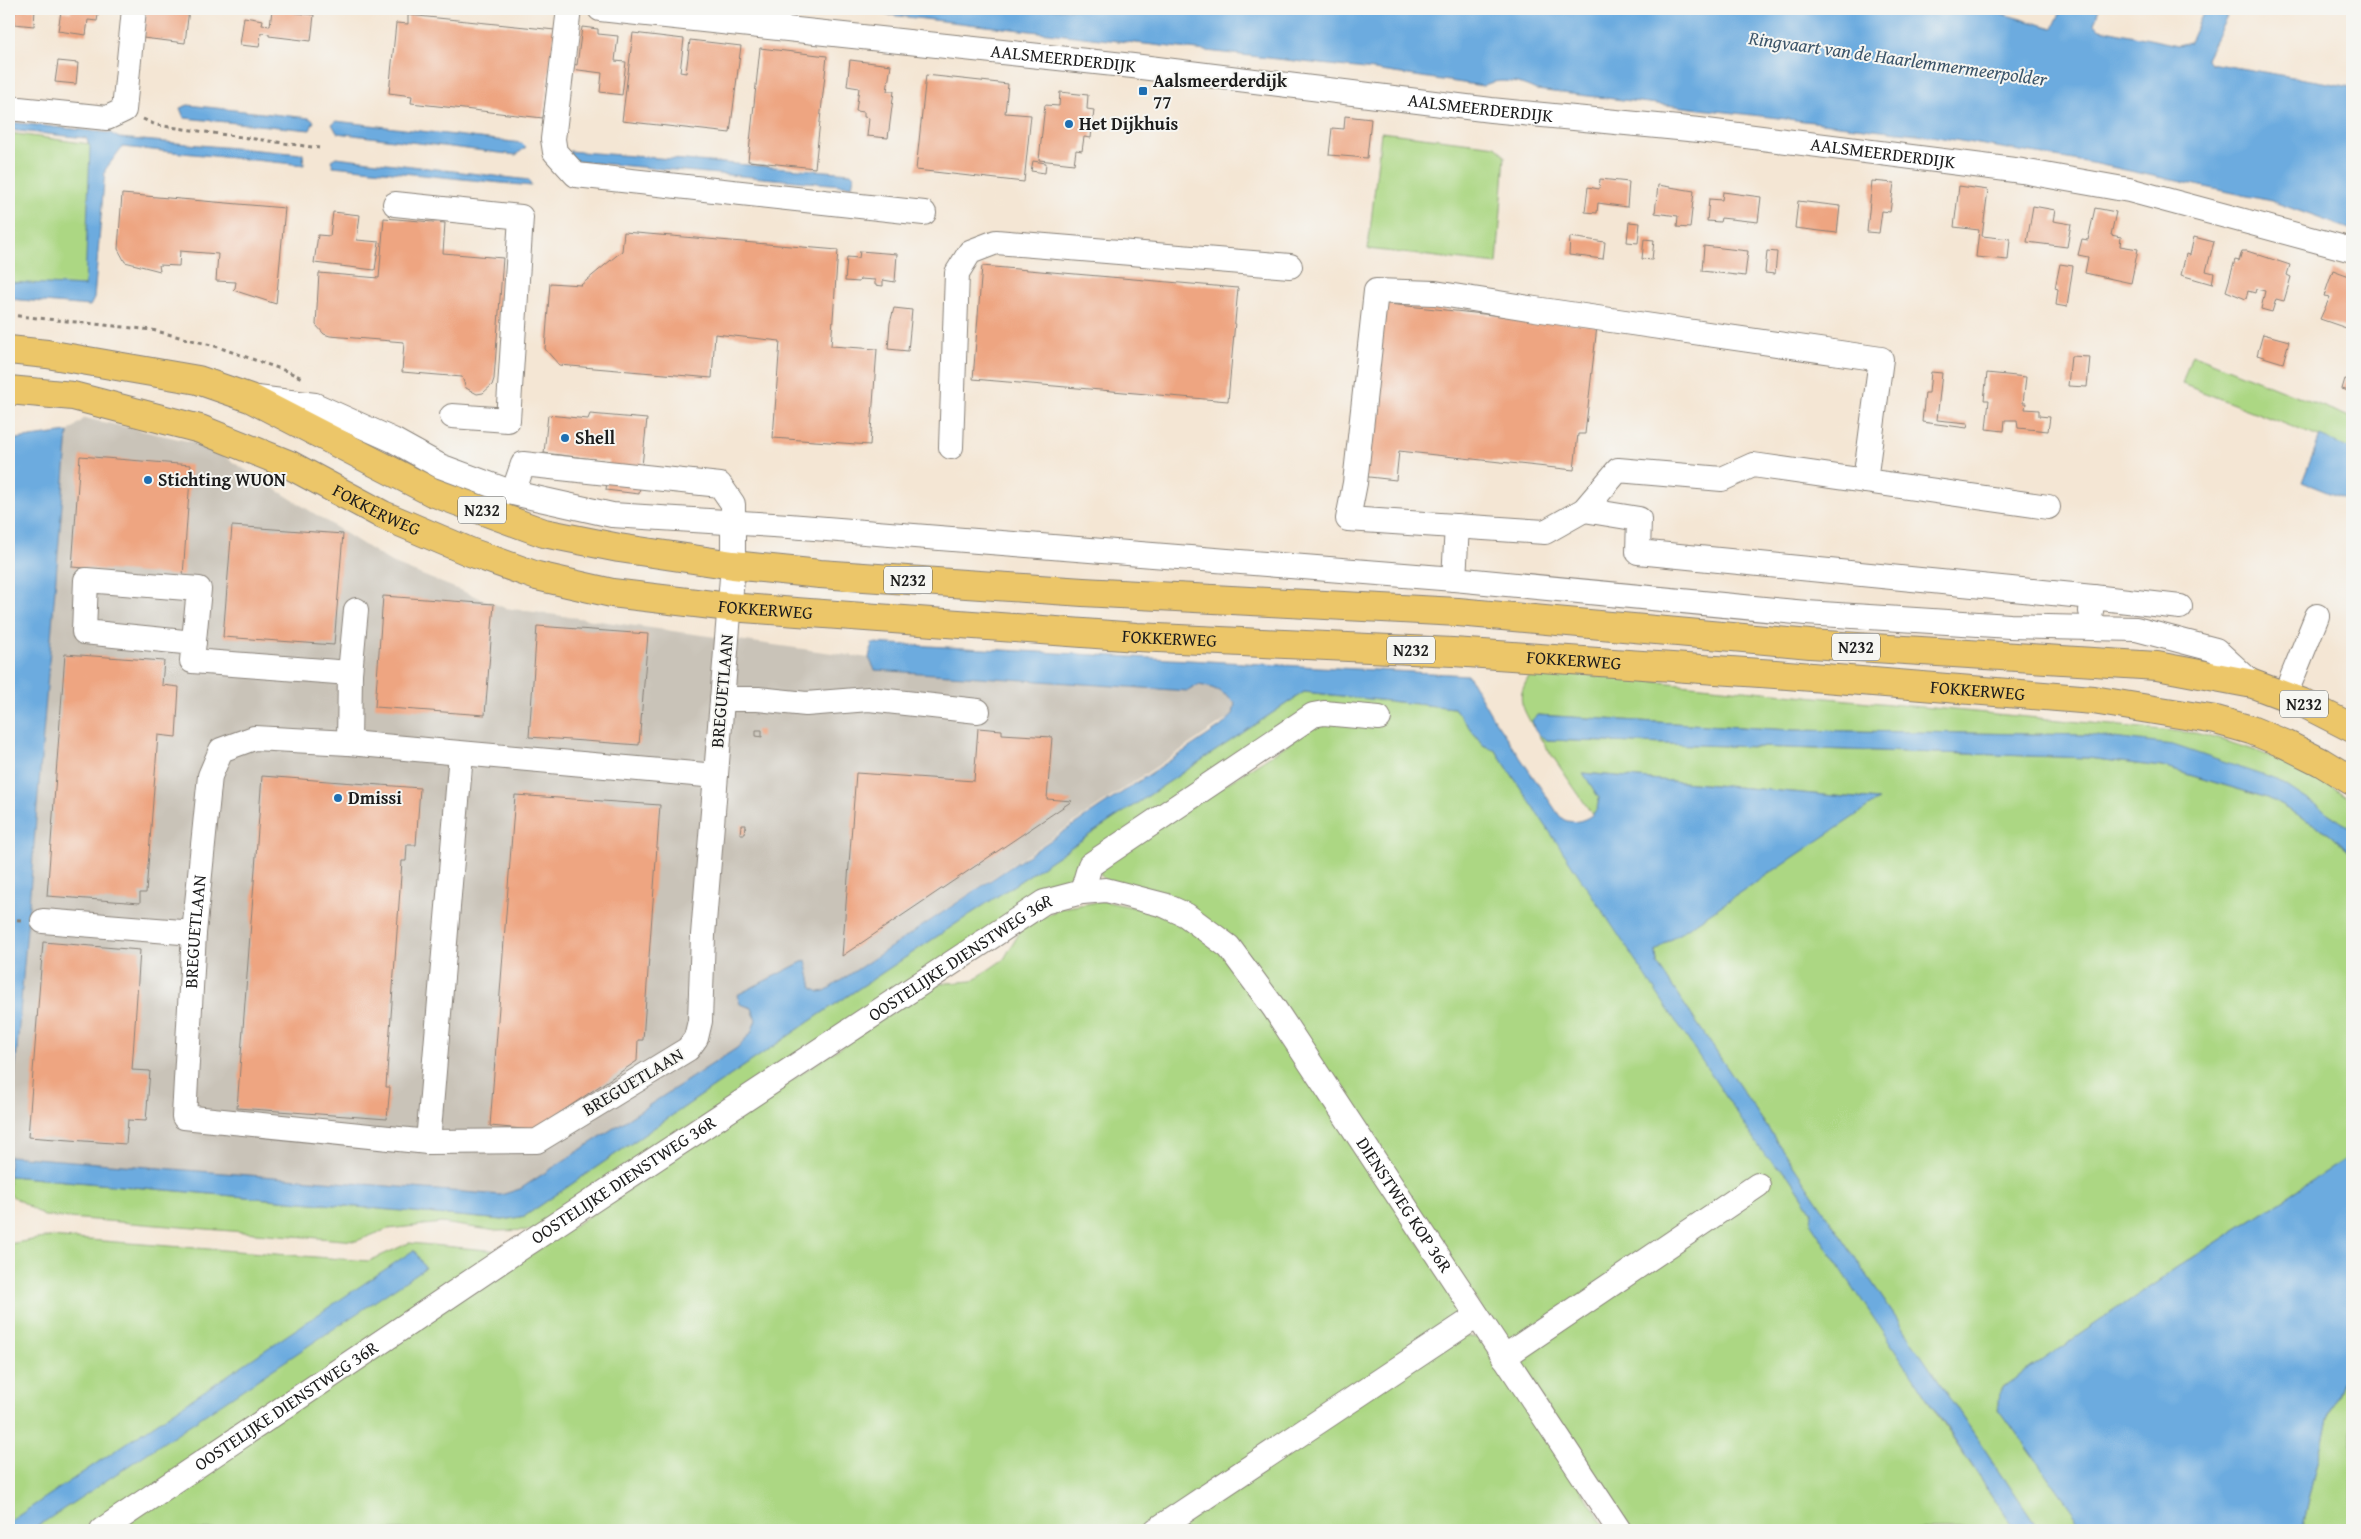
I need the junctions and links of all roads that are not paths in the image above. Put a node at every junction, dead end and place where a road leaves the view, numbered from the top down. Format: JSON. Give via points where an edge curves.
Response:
{"nodes":[{"id":1,"x":134,"y":9,"type":"edge"},
{"id":2,"x":569,"y":9,"type":"edge"},
{"id":3,"x":600,"y":9,"type":"edge"},
{"id":4,"x":9,"y":108,"type":"edge"},
{"id":5,"x":396,"y":204,"type":"dead end"},
{"id":6,"x":924,"y":213,"type":"dead end"},
{"id":7,"x":2352,"y":250,"type":"edge"},
{"id":8,"x":1290,"y":266,"type":"dead end"},
{"id":9,"x":9,"y":350,"type":"edge"},
{"id":10,"x":9,"y":390,"type":"edge"},
{"id":11,"x":250,"y":398,"type":"junction"},
{"id":12,"x":452,"y":416,"type":"dead end"},
{"id":13,"x":952,"y":447,"type":"dead end"},
{"id":14,"x":1865,"y":481,"type":"junction"},
{"id":15,"x":513,"y":493,"type":"junction"},
{"id":16,"x":2048,"y":507,"type":"dead end"},
{"id":17,"x":1584,"y":510,"type":"junction"},
{"id":18,"x":733,"y":523,"type":"junction"},
{"id":19,"x":1457,"y":526,"type":"junction"},
{"id":20,"x":733,"y":565,"type":"junction"},
{"id":21,"x":1454,"y":579,"type":"junction"},
{"id":22,"x":2092,"y":597,"type":"junction"},
{"id":23,"x":729,"y":607,"type":"junction"},
{"id":24,"x":2180,"y":607,"type":"dead end"},
{"id":25,"x":356,"y":610,"type":"dead end"},
{"id":26,"x":2317,"y":616,"type":"dead end"},
{"id":27,"x":2090,"y":628,"type":"junction"},
{"id":28,"x":194,"y":643,"type":"junction"},
{"id":29,"x":350,"y":673,"type":"junction"},
{"id":30,"x":2253,"y":684,"type":"junction"},
{"id":31,"x":2285,"y":695,"type":"junction"},
{"id":32,"x":722,"y":699,"type":"junction"},
{"id":33,"x":978,"y":711,"type":"dead end"},
{"id":34,"x":1378,"y":718,"type":"dead end"},
{"id":35,"x":2352,"y":728,"type":"edge"},
{"id":36,"x":349,"y":743,"type":"junction"},
{"id":37,"x":461,"y":754,"type":"junction"},
{"id":38,"x":716,"y":776,"type":"junction"},
{"id":39,"x":2352,"y":781,"type":"edge"},
{"id":40,"x":1082,"y":892,"type":"junction"},
{"id":41,"x":1164,"y":905,"type":"joint"},
{"id":42,"x":42,"y":921,"type":"dead end"},
{"id":43,"x":194,"y":933,"type":"junction"},
{"id":44,"x":428,"y":1142,"type":"junction"},
{"id":45,"x":1758,"y":1185,"type":"dead end"},
{"id":46,"x":1477,"y":1316,"type":"junction"},
{"id":47,"x":1504,"y":1357,"type":"junction"},
{"id":48,"x":102,"y":1530,"type":"edge"},
{"id":49,"x":1156,"y":1530,"type":"edge"},
{"id":50,"x":1618,"y":1530,"type":"edge"}],
"edges":[{"from":1,"to":4,"type":"street","via":[[124,110],[107,118]]},
{"from":2,"to":6,"type":"street","via":[[552,139],[555,152],[576,175]]},
{"from":3,"to":7,"type":"street","name":"AALSMEERDERDIJK","via":[[1143,67],[1491,110],[1699,130],[2022,171],[2129,190]]},
{"from":5,"to":12,"type":"street","via":[[521,217],[508,420]]},
{"from":8,"to":13,"type":"street","via":[[996,242],[970,252],[957,274]]},
{"from":9,"to":11,"type":"main road","name":"FOKKERWEG","number":"N232","via":[[180,376]]},
{"from":10,"to":23,"type":"main road","name":"FOKKERWEG","number":"N232","via":[[73,396],[200,429],[290,465],[392,519],[537,576],[612,593]]},
{"from":11,"to":15,"type":"street","name":"FOKKERWEG","via":[[314,406],[392,440],[440,466]]},
{"from":11,"to":20,"type":"main road","name":"FOKKERWEG","number":"N232","via":[[432,492],[544,533]]},
{"from":14,"to":16,"type":"street"},
{"from":14,"to":17,"type":"street","via":[[1753,465],[1722,479],[1618,470]]},
{"from":14,"to":19,"type":"street","via":[[1881,359],[1435,293],[1376,290],[1355,483],[1348,519]]},
{"from":15,"to":18,"type":"street","name":"FOKKERWEG","via":[[612,515]]},
{"from":15,"to":18,"type":"street","via":[[523,464],[720,485],[733,504]]},
{"from":17,"to":19,"type":"street","via":[[1545,532]]},
{"from":17,"to":22,"type":"street","via":[[1638,519],[1638,552]]},
{"from":18,"to":20,"type":"street"},
{"from":18,"to":21,"type":"street","name":"FOKKERWEG"},
{"from":19,"to":21,"type":"street"},
{"from":20,"to":23,"type":"street","name":"BREGUETLAAN"},
{"from":20,"to":30,"type":"main road","name":"FOKKERWEG","number":"N232","via":[[1054,590],[1458,612],[1810,644],[2157,666]]},
{"from":21,"to":27,"type":"street","name":"FOKKERWEG","via":[[1806,612],[2010,626]]},
{"from":22,"to":24,"type":"street"},
{"from":22,"to":27,"type":"street"},
{"from":23,"to":32,"type":"street","name":"BREGUETLAAN"},
{"from":23,"to":39,"type":"main road","name":"FOKKERWEG","number":"N232","via":[[1137,638],[1488,654],[2093,700],[2216,720],[2251,730],[2321,762]]},
{"from":25,"to":29,"type":"street"},
{"from":26,"to":31,"type":"street"},
{"from":27,"to":30,"type":"street","name":"FOKKERWEG","via":[[2136,629],[2216,650]]},
{"from":28,"to":28,"type":"street","via":[[199,589],[86,580],[84,632]]},
{"from":28,"to":29,"type":"street","via":[[192,661]]},
{"from":29,"to":36,"type":"street"},
{"from":30,"to":31,"type":"main road","name":"FOKKERWEG","number":"N232"},
{"from":31,"to":35,"type":"main road","name":"FOKKERWEG","number":"N232"},
{"from":32,"to":33,"type":"street","via":[[806,704],[869,699]]},
{"from":32,"to":38,"type":"street","name":"BREGUETLAAN"},
{"from":34,"to":40,"type":"street","via":[[1324,713],[1313,715],[1090,865]]},
{"from":36,"to":37,"type":"street","name":"BREGUETLAAN"},
{"from":36,"to":43,"type":"street","name":"BREGUETLAAN","via":[[254,738],[221,750],[210,776]]},
{"from":37,"to":38,"type":"street","name":"BREGUETLAAN"},
{"from":37,"to":44,"type":"street"},
{"from":38,"to":44,"type":"street","name":"BREGUETLAAN","via":[[702,935],[700,1021],[696,1038],[688,1049],[537,1141]]},
{"from":40,"to":41,"type":"street","name":"OOSTELIJKE DIENSTWEG 36R","via":[[1106,890]]},
{"from":40,"to":48,"type":"street","name":"OOSTELIJKE DIENSTWEG 36R","via":[[1044,902]]},
{"from":41,"to":46,"type":"street","name":"DIENSTWEG KOP 36R","via":[[1186,914],[1228,947],[1274,1008]]},
{"from":42,"to":43,"type":"street"},
{"from":43,"to":44,"type":"street","name":"BREGUETLAAN","via":[[184,1117]]},
{"from":45,"to":47,"type":"street"},
{"from":46,"to":47,"type":"street","name":"DIENSTWEG KOP 36R"},
{"from":46,"to":49,"type":"street"},
{"from":47,"to":50,"type":"street","name":"DIENSTWEG KOP 36R"}]}
